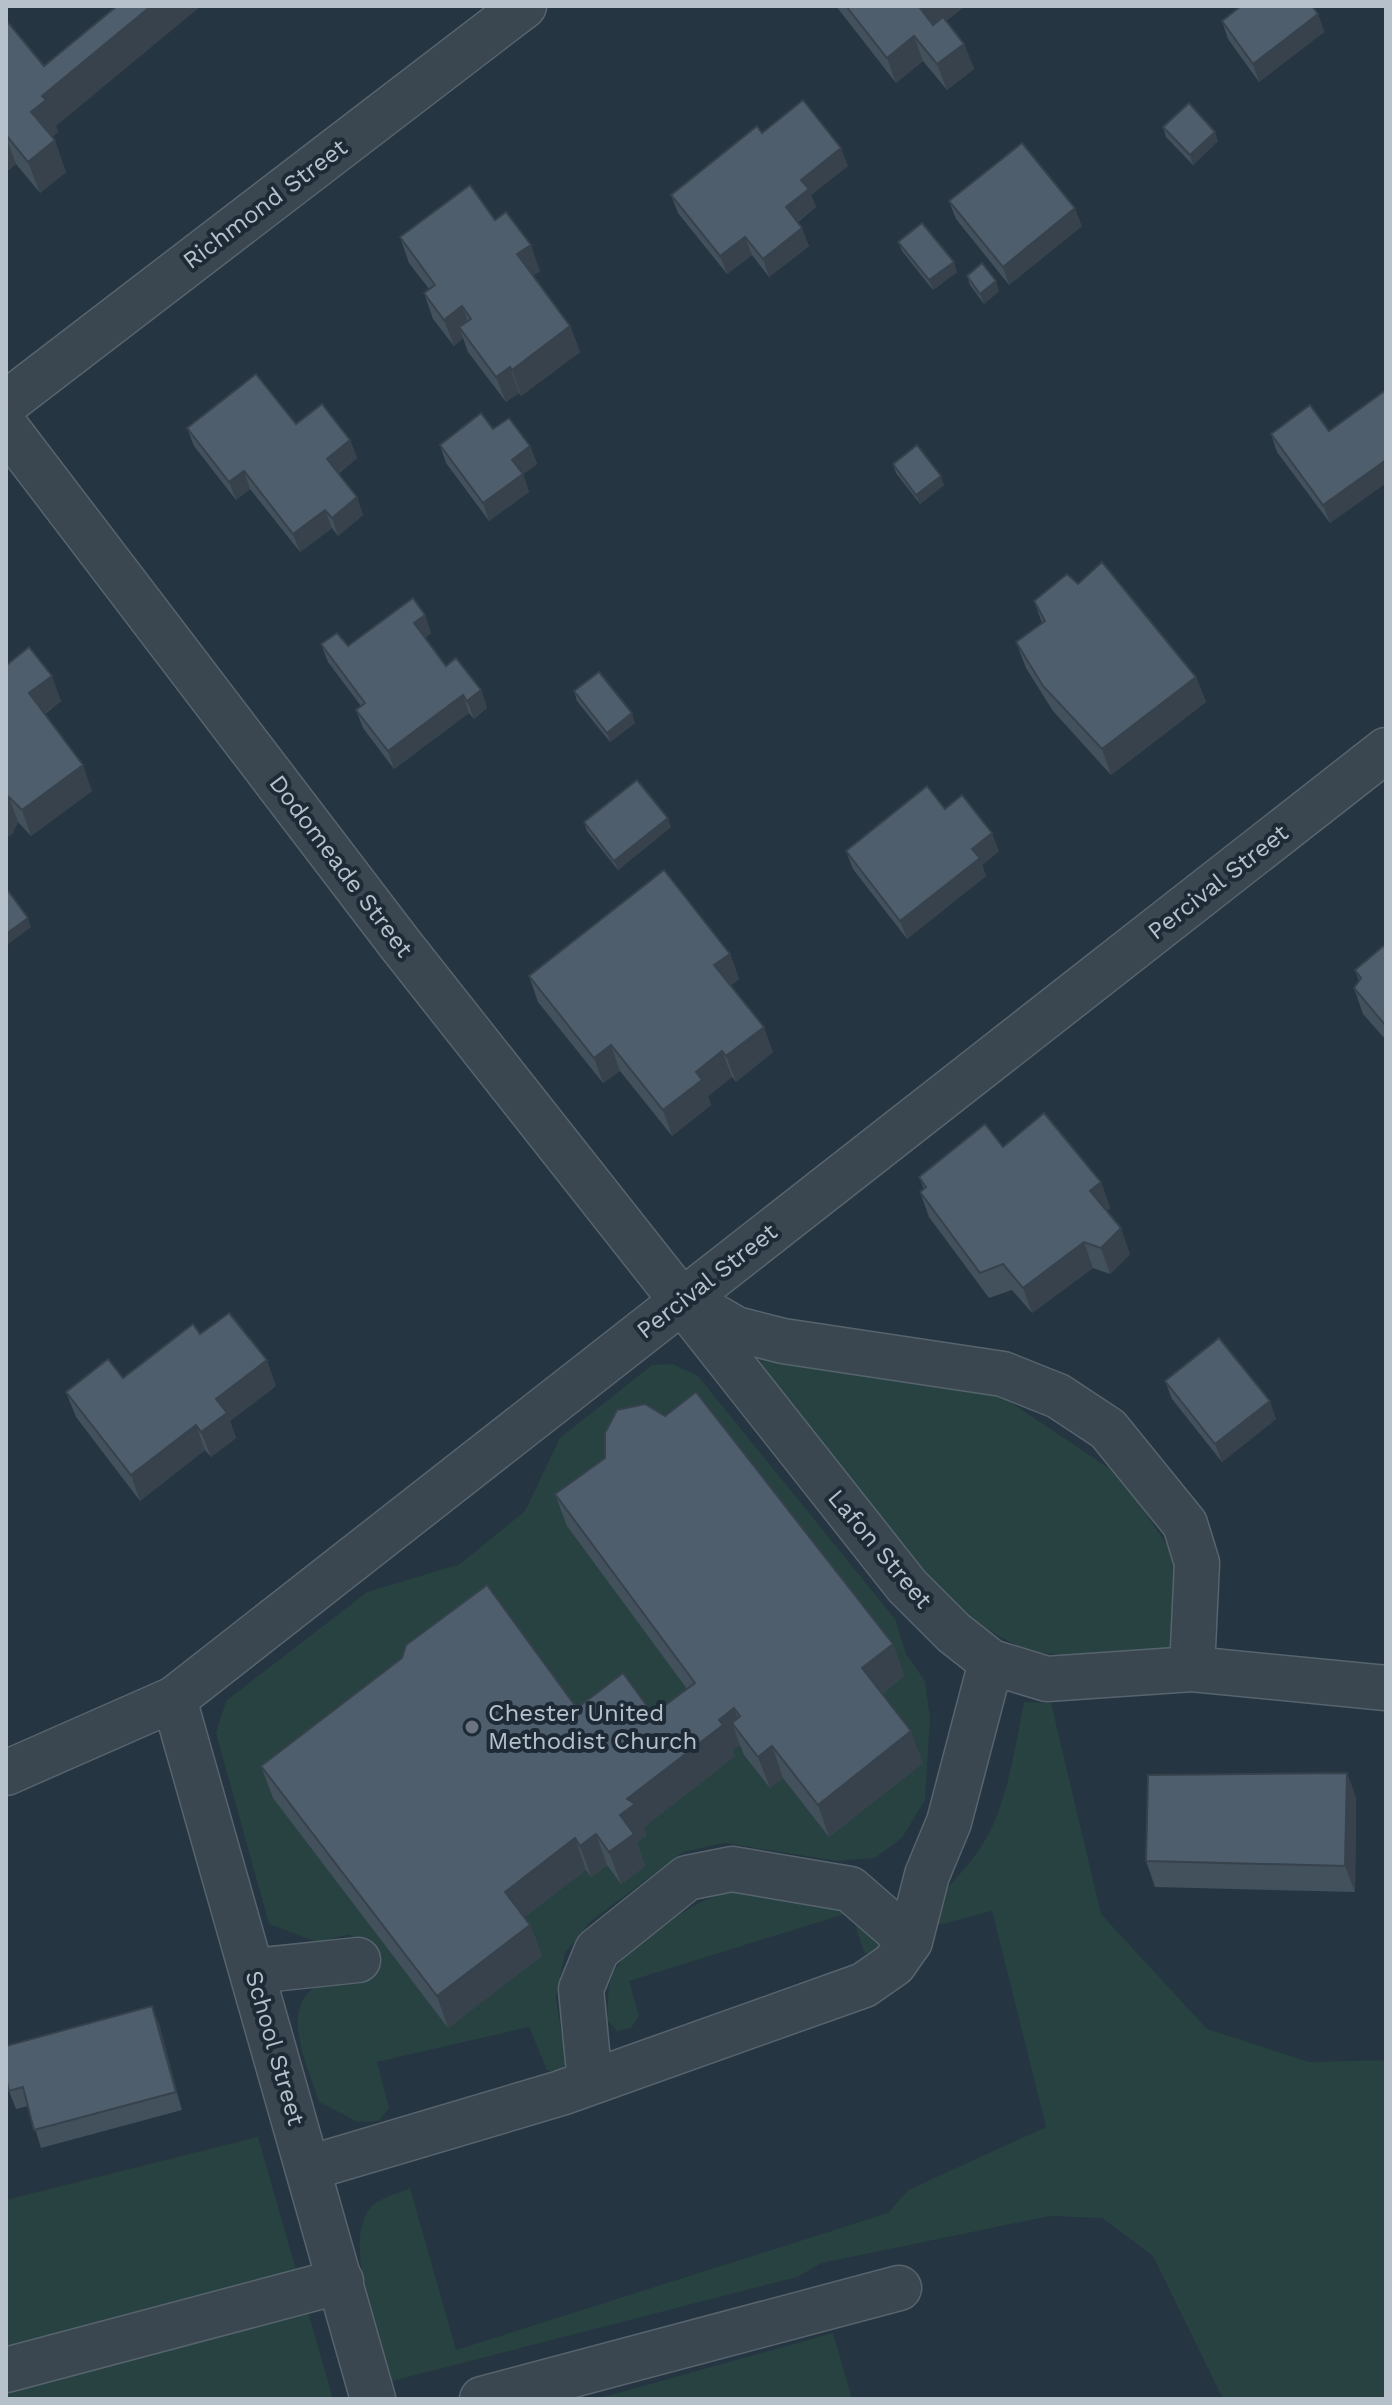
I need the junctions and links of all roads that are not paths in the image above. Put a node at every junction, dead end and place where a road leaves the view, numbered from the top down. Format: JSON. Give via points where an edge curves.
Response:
{"nodes":[{"id":1,"x":524,"y":6,"type":"edge"},
{"id":2,"x":6,"y":403,"type":"edge"},
{"id":3,"x":6,"y":427,"type":"edge"},
{"id":4,"x":1386,"y":750,"type":"edge"},
{"id":5,"x":684,"y":1299,"type":"junction"},
{"id":6,"x":991,"y":1662,"type":"junction"},
{"id":7,"x":1192,"y":1669,"type":"junction"},
{"id":8,"x":1386,"y":1688,"type":"edge"},
{"id":9,"x":174,"y":1699,"type":"junction"},
{"id":10,"x":6,"y":1773,"type":"edge"},
{"id":11,"x":910,"y":1941,"type":"junction"},
{"id":12,"x":358,"y":1960,"type":"dead end"},
{"id":13,"x":254,"y":1971,"type":"junction"},
{"id":14,"x":590,"y":2082,"type":"junction"},
{"id":15,"x":309,"y":2168,"type":"junction"},
{"id":16,"x":341,"y":2281,"type":"junction"},
{"id":17,"x":899,"y":2288,"type":"dead end"},
{"id":18,"x":6,"y":2370,"type":"edge"},
{"id":19,"x":373,"y":2399,"type":"edge"},
{"id":20,"x":482,"y":2399,"type":"edge"}],
"edges":[{"from":1,"to":2,"type":"street","name":"Richmond Street"},
{"from":3,"to":5,"type":"street","name":"Dodomeade Street","via":[[400,944]]},
{"from":4,"to":5,"type":"street","name":"Percival Street"},
{"from":5,"to":6,"type":"street","name":"Lafon Street","via":[[907,1586]]},
{"from":5,"to":7,"type":"street","via":[[736,1329],[783,1341],[1003,1374],[1058,1396],[1108,1429],[1185,1524],[1197,1563]]},
{"from":5,"to":9,"type":"street","name":"Percival Street"},
{"from":6,"to":7,"type":"street","name":"Lafon Street","via":[[1047,1679]]},
{"from":6,"to":11,"type":"street","via":[[949,1822],[927,1875]]},
{"from":7,"to":8,"type":"street","name":"Lafon Street"},
{"from":9,"to":10,"type":"street","name":"Percival Street"},
{"from":9,"to":13,"type":"street","name":"School Street"},
{"from":11,"to":14,"type":"street","via":[[894,1964],[864,1985]]},
{"from":11,"to":14,"type":"street","via":[[850,1889],[732,1869],[687,1878],[597,1950],[581,1989]]},
{"from":12,"to":13,"type":"street"},
{"from":13,"to":15,"type":"street","name":"School Street"},
{"from":14,"to":15,"type":"street"},
{"from":15,"to":16,"type":"street","name":"School Street"},
{"from":16,"to":18,"type":"street"},
{"from":16,"to":19,"type":"street","name":"School Street"},
{"from":17,"to":20,"type":"street"}]}
